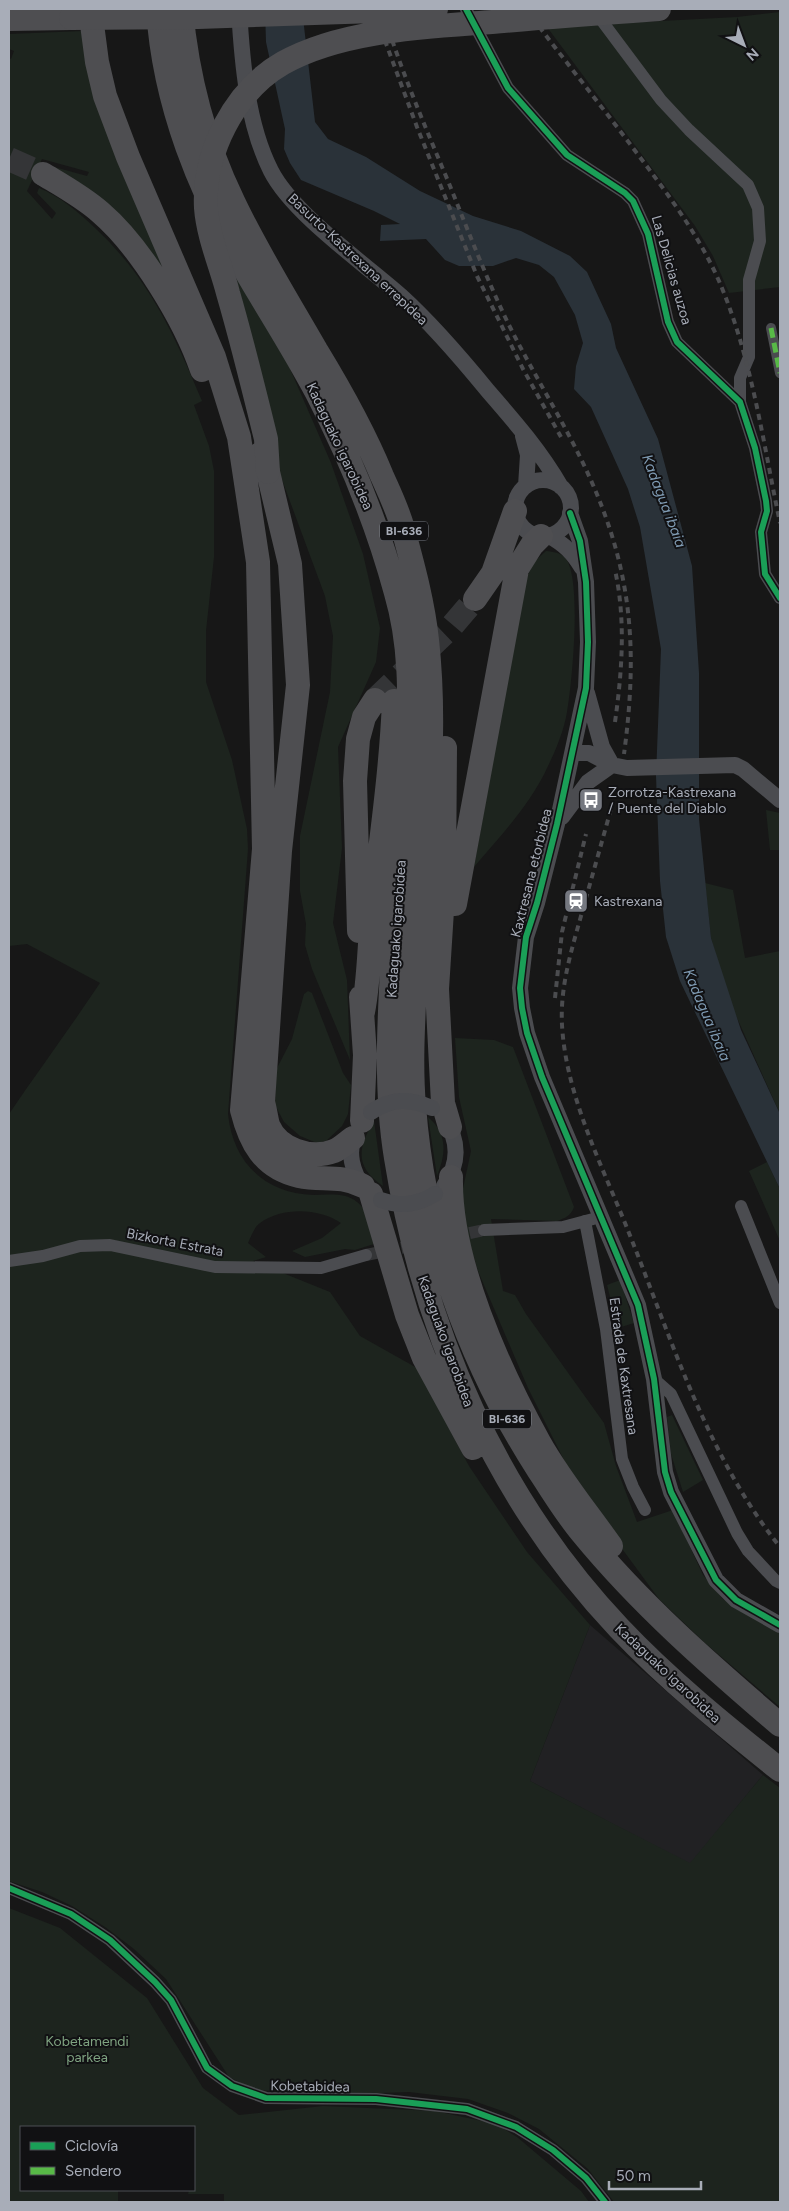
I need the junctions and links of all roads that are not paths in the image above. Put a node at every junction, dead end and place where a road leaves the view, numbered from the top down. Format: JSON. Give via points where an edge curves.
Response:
{"nodes":[{"id":1,"x":103,"y":9,"type":"edge"},
{"id":2,"x":158,"y":9,"type":"edge"},
{"id":3,"x":181,"y":9,"type":"edge"},
{"id":4,"x":239,"y":9,"type":"edge"},
{"id":5,"x":436,"y":9,"type":"edge"},
{"id":6,"x":466,"y":9,"type":"edge"},
{"id":7,"x":593,"y":9,"type":"edge"},
{"id":8,"x":659,"y":9,"type":"edge"},
{"id":9,"x":81,"y":13,"type":"edge"},
{"id":10,"x":9,"y":19,"type":"edge"},
{"id":11,"x":134,"y":155,"type":"junction"},
{"id":12,"x":43,"y":174,"type":"tunnel mouth"},
{"id":13,"x":770,"y":328,"type":"dead end"},
{"id":14,"x":780,"y":374,"type":"edge"},
{"id":15,"x":740,"y":402,"type":"junction"},
{"id":16,"x":518,"y":425,"type":"junction"},
{"id":17,"x":245,"y":472,"type":"junction"},
{"id":18,"x":268,"y":472,"type":"junction"},
{"id":19,"x":526,"y":486,"type":"junction"},
{"id":20,"x":562,"y":487,"type":"junction"},
{"id":21,"x":515,"y":511,"type":"junction"},
{"id":22,"x":399,"y":512,"type":"junction"},
{"id":23,"x":570,"y":513,"type":"junction"},
{"id":24,"x":545,"y":536,"type":"junction"},
{"id":25,"x":386,"y":557,"type":"junction"},
{"id":26,"x":583,"y":570,"type":"junction"},
{"id":27,"x":780,"y":598,"type":"edge"},
{"id":28,"x":476,"y":599,"type":"tunnel mouth"},
{"id":29,"x":586,"y":688,"type":"junction"},
{"id":30,"x":375,"y":700,"type":"tunnel mouth"},
{"id":31,"x":573,"y":753,"type":"junction"},
{"id":32,"x":619,"y":767,"type":"junction"},
{"id":33,"x":780,"y":800,"type":"edge"},
{"id":34,"x":557,"y":824,"type":"junction"},
{"id":35,"x":363,"y":1012,"type":"junction"},
{"id":36,"x":441,"y":1044,"type":"junction"},
{"id":37,"x":362,"y":1124,"type":"junction"},
{"id":38,"x":450,"y":1127,"type":"junction"},
{"id":39,"x":443,"y":1186,"type":"junction"},
{"id":40,"x":371,"y":1193,"type":"junction"},
{"id":41,"x":741,"y":1206,"type":"dead end"},
{"id":42,"x":585,"y":1221,"type":"junction"},
{"id":43,"x":604,"y":1222,"type":"junction"},
{"id":44,"x":484,"y":1230,"type":"tunnel mouth"},
{"id":45,"x":366,"y":1255,"type":"tunnel mouth"},
{"id":46,"x":9,"y":1261,"type":"edge"},
{"id":47,"x":780,"y":1303,"type":"edge"},
{"id":48,"x":654,"y":1379,"type":"junction"},
{"id":49,"x":645,"y":1510,"type":"dead end"},
{"id":50,"x":780,"y":1583,"type":"edge"},
{"id":51,"x":598,"y":1604,"type":"junction"},
{"id":52,"x":649,"y":1606,"type":"junction"},
{"id":53,"x":780,"y":1625,"type":"edge"},
{"id":54,"x":780,"y":1725,"type":"edge"},
{"id":55,"x":780,"y":1770,"type":"edge"},
{"id":56,"x":9,"y":1888,"type":"edge"},
{"id":57,"x":605,"y":2202,"type":"edge"}],
"edges":[{"from":1,"to":11,"type":"highway","via":[[108,61]]},
{"from":2,"to":25,"type":"highway","name":"Kadaguako igarobidea","number":"BI-636","via":[[174,107],[192,163],[244,269],[334,426],[374,517]]},
{"from":3,"to":22,"type":"highway","name":"Kadaguako igarobidea","number":"BI-636","via":[[196,100],[230,196],[362,430]]},
{"from":4,"to":16,"type":"street","name":"Basurto-Kastrexana errepidea","via":[[244,68],[261,146],[271,172],[286,194],[308,216],[403,298],[448,344]]},
{"from":5,"to":9,"type":"highway","bridge":true,"via":[[198,17]]},
{"from":6,"to":15,"type":"street","name":"Las Delicias auzoa","via":[[508,88],[566,155],[633,201],[648,234],[668,322],[678,342]]},
{"from":7,"to":15,"type":"street","name":"Las Delicias auzoa","via":[[661,100],[748,185],[758,208],[760,241],[749,280],[749,357],[740,378]]},
{"from":8,"to":18,"type":"highway","bridge":true,"via":[[447,25],[346,40],[299,55],[281,65],[242,99],[228,119],[217,144],[210,169],[206,210],[266,439]]},
{"from":9,"to":10,"type":"highway"},
{"from":9,"to":11,"type":"highway","via":[[105,96]]},
{"from":11,"to":17,"type":"highway","via":[[214,357],[239,437]]},
{"from":11,"to":18,"type":"highway","via":[[216,328]]},
{"from":12,"to":17,"type":"highway","via":[[73,191],[102,214],[135,251],[164,293],[200,364],[227,442]]},
{"from":13,"to":14,"type":"street"},
{"from":15,"to":27,"type":"street","name":"Las Delicias auzoa","via":[[750,429],[766,501],[767,511],[761,532],[765,574]]},
{"from":16,"to":19,"type":"street","name":"Basurto-Kastrexana errepidea","via":[[528,455]]},
{"from":16,"to":20,"type":"street","name":"Basurto-Kastrexana errepidea"},
{"from":17,"to":40,"type":"highway","via":[[258,562],[264,849],[242,1110],[249,1136],[260,1154],[278,1168],[299,1176],[349,1179]]},
{"from":18,"to":37,"type":"highway","via":[[290,564],[298,685],[280,851],[263,1102],[269,1126],[280,1141],[294,1151],[311,1154],[334,1151]]},
{"from":19,"to":20,"type":"street","via":[[544,480]]},
{"from":19,"to":21,"type":"street","via":[[519,493]]},
{"from":20,"to":23,"type":"street"},
{"from":21,"to":24,"type":"street","via":[[526,531]]},
{"from":21,"to":28,"type":"highway","via":[[493,573]]},
{"from":22,"to":36,"type":"highway","via":[[418,542],[438,639],[446,770],[437,989]]},
{"from":22,"to":52,"type":"highway","name":"Kadaguako igarobidea","number":"BI-636","via":[[419,587],[431,689],[430,768],[414,1007],[413,1101],[432,1218],[464,1328],[506,1418],[579,1530]]},
{"from":23,"to":24,"type":"street","via":[[563,528]]},
{"from":23,"to":26,"type":"street","name":"Kaxtresana etorbidea","via":[[580,541]]},
{"from":24,"to":26,"type":"street","via":[[563,544]]},
{"from":24,"to":36,"type":"highway","via":[[521,558],[515,577],[450,930],[447,1024]]},
{"from":25,"to":35,"type":"highway","via":[[394,703],[368,990]]},
{"from":25,"to":51,"type":"highway","name":"Kadaguako igarobidea","number":"BI-636","via":[[407,643],[410,690],[406,809],[393,953],[390,1032],[390,1099],[395,1156],[424,1288],[467,1402],[525,1508]]},
{"from":26,"to":29,"type":"street","name":"Kaxtresana etorbidea","via":[[588,642]]},
{"from":29,"to":31,"type":"street","name":"Kaxtresana etorbidea"},
{"from":29,"to":32,"type":"street","via":[[602,747]]},
{"from":30,"to":35,"type":"highway","via":[[364,717],[358,739],[355,781]]},
{"from":31,"to":32,"type":"street","via":[[589,753]]},
{"from":31,"to":34,"type":"street","name":"Kaxtresana etorbidea"},
{"from":32,"to":33,"type":"street","via":[[735,765]]},
{"from":32,"to":34,"type":"street","via":[[588,782]]},
{"from":34,"to":43,"type":"street","name":"Kaxtresana etorbidea","via":[[526,937],[521,1001],[527,1033],[542,1077]]},
{"from":35,"to":37,"type":"highway"},
{"from":36,"to":38,"type":"highway","via":[[443,1103]]},
{"from":37,"to":38,"type":"street","bridge":true,"via":[[382,1105],[408,1100],[432,1108]]},
{"from":37,"to":40,"type":"street","via":[[351,1158],[353,1168]]},
{"from":38,"to":39,"type":"street","via":[[456,1152]]},
{"from":39,"to":40,"type":"street","bridge":true,"via":[[426,1200],[409,1205],[391,1204]]},
{"from":39,"to":52,"type":"highway","via":[[483,1322],[513,1390],[540,1443],[634,1577]]},
{"from":40,"to":51,"type":"highway","via":[[424,1358],[468,1440],[510,1512],[533,1543],[564,1580]]},
{"from":41,"to":47,"type":"street"},
{"from":42,"to":43,"type":"street"},
{"from":42,"to":44,"type":"street","via":[[563,1227]]},
{"from":42,"to":49,"type":"street","name":"Estrada de Kaxtresana","via":[[606,1328],[622,1459]]},
{"from":43,"to":48,"type":"street","name":"Kaxtresana etorbidea","via":[[638,1305]]},
{"from":45,"to":46,"type":"street","name":"Bizkorta Estrata","via":[[321,1268],[214,1267],[110,1245],[80,1246]]},
{"from":48,"to":50,"type":"street","name":"Estrada de Kaxtresana","via":[[671,1394],[748,1552]]},
{"from":48,"to":53,"type":"street","name":"Kaxtresana etorbidea","via":[[665,1472],[704,1561],[726,1592]]},
{"from":51,"to":55,"type":"highway","name":"Kadaguako igarobidea","number":"BI-636","via":[[652,1661]]},
{"from":52,"to":54,"type":"highway","name":"Kadaguako igarobidea","number":"BI-636","via":[[706,1662]]},
{"from":56,"to":57,"type":"street","name":"Kobetabidea","via":[[71,1914],[110,1940],[171,2000],[207,2068],[232,2086],[266,2098],[376,2100],[467,2109],[516,2126],[553,2150],[586,2178]]}]}
